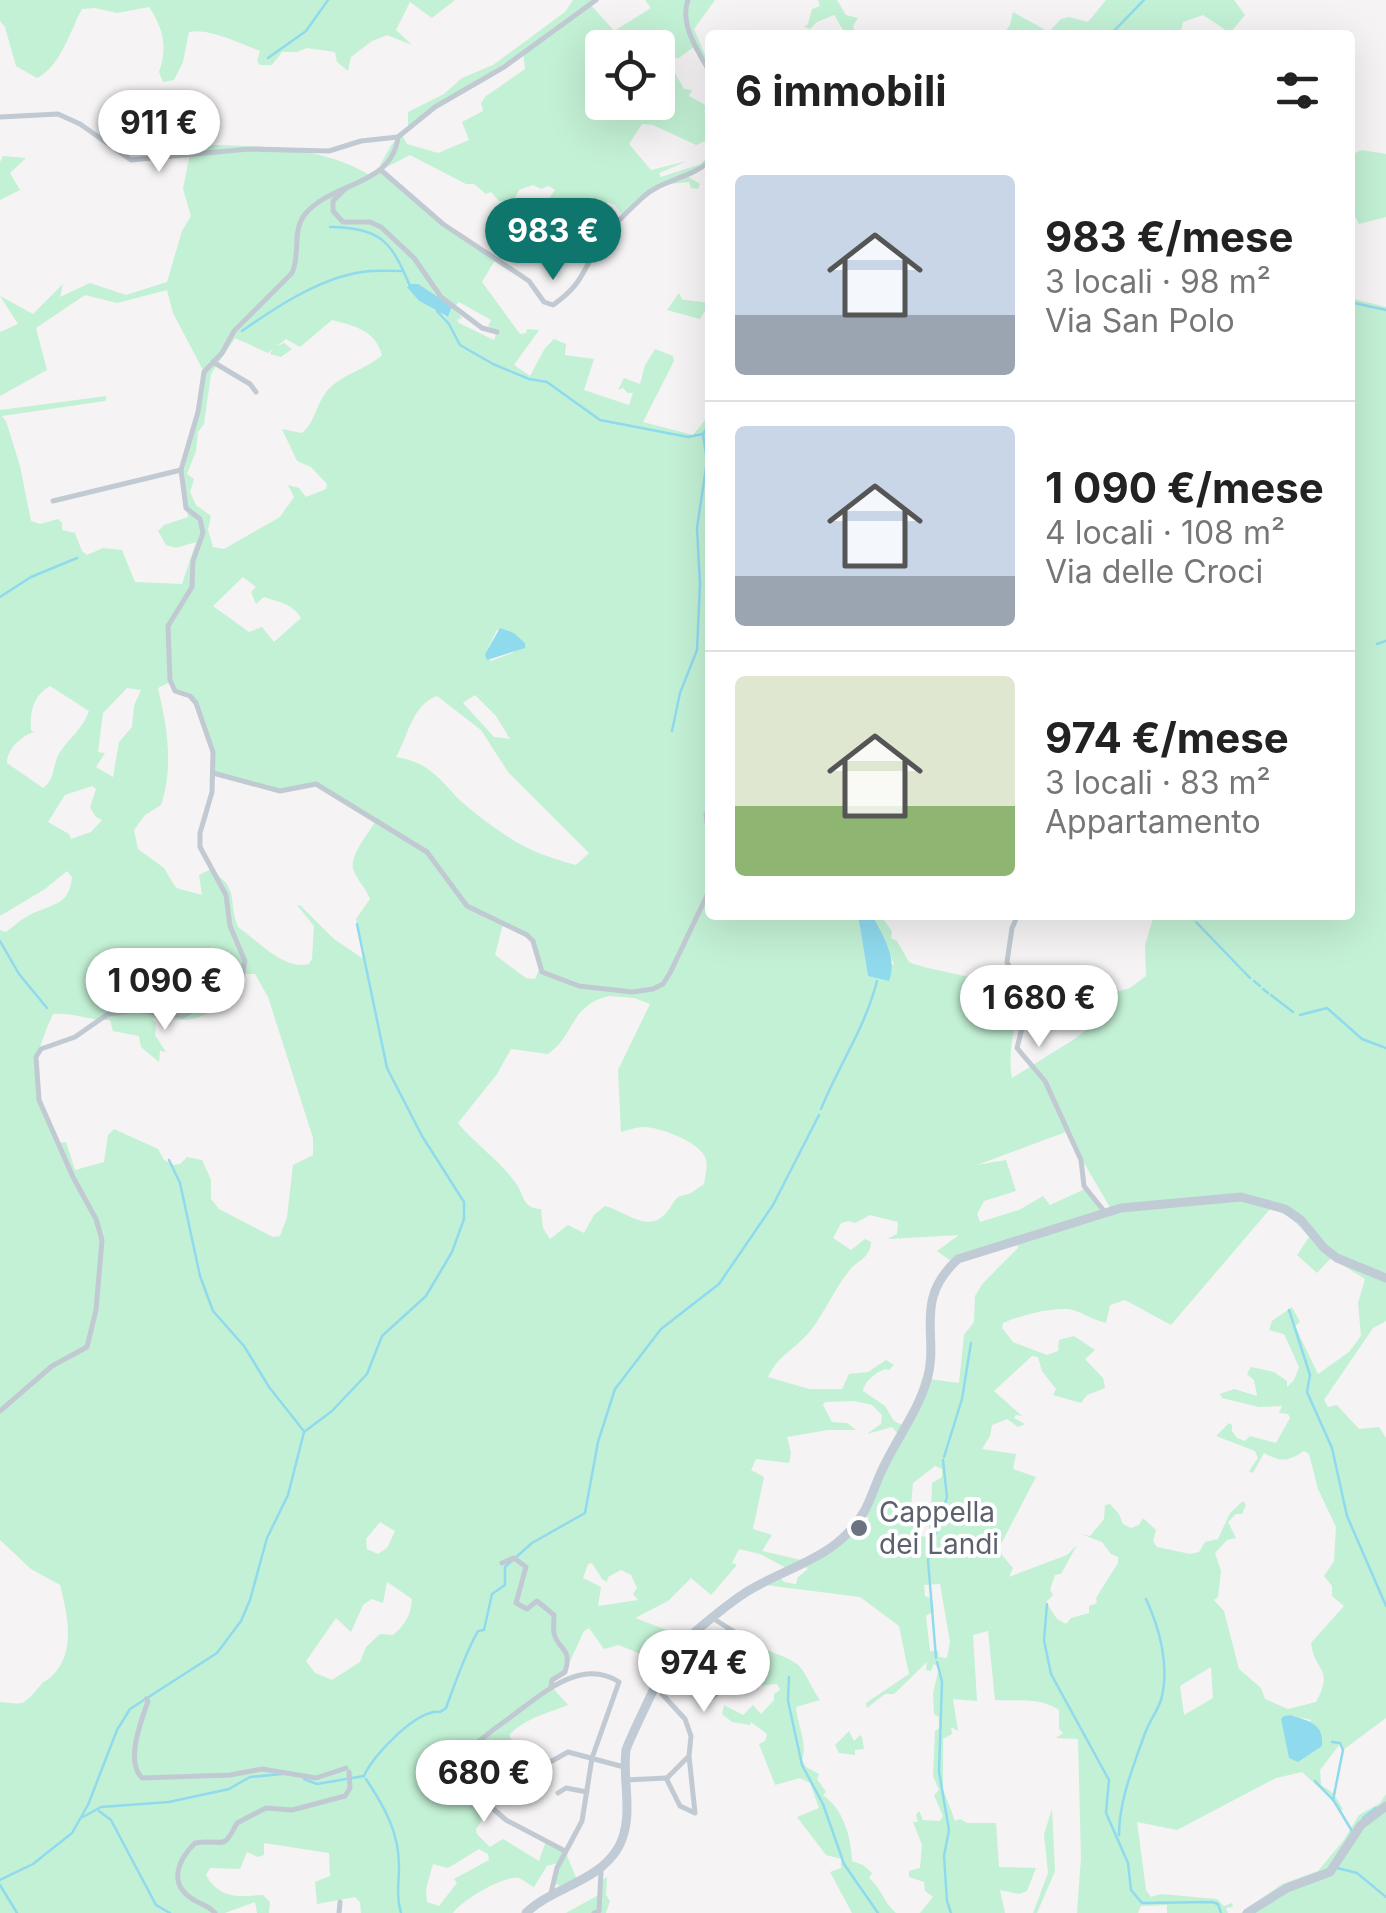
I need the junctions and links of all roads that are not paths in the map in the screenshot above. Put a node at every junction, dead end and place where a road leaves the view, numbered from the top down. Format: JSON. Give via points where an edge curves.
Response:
{"nodes":[{"id":1,"x":596,"y":0,"type":"edge"},
{"id":2,"x":688,"y":0,"type":"edge"},
{"id":3,"x":705,"y":63,"type":"edge"},
{"id":4,"x":0,"y":117,"type":"edge"},
{"id":5,"x":398,"y":138,"type":"junction"},
{"id":6,"x":705,"y":165,"type":"edge"},
{"id":7,"x":382,"y":171,"type":"junction"},
{"id":8,"x":348,"y":186,"type":"junction"},
{"id":9,"x":497,"y":332,"type":"dead end"},
{"id":10,"x":213,"y":362,"type":"junction"},
{"id":11,"x":256,"y":392,"type":"dead end"},
{"id":12,"x":181,"y":470,"type":"junction"},
{"id":13,"x":52,"y":501,"type":"dead end"},
{"id":14,"x":214,"y":773,"type":"junction"},
{"id":15,"x":705,"y":899,"type":"edge"},
{"id":16,"x":1016,"y":920,"type":"edge"},
{"id":17,"x":1106,"y":1214,"type":"junction"},
{"id":18,"x":1386,"y":1278,"type":"edge"},
{"id":19,"x":0,"y":1411,"type":"edge"},
{"id":20,"x":502,"y":1563,"type":"dead end"},
{"id":21,"x":714,"y":1619,"type":"junction"},
{"id":22,"x":728,"y":1629,"type":"junction"},
{"id":23,"x":757,"y":1646,"type":"dead end"},
{"id":24,"x":727,"y":1666,"type":"dead end"},
{"id":25,"x":735,"y":1678,"type":"dead end"},
{"id":26,"x":659,"y":1682,"type":"junction"},
{"id":27,"x":551,"y":1686,"type":"junction"},
{"id":28,"x":683,"y":1688,"type":"junction"},
{"id":29,"x":700,"y":1691,"type":"junction"},
{"id":30,"x":146,"y":1699,"type":"dead end"},
{"id":31,"x":689,"y":1756,"type":"junction"},
{"id":32,"x":592,"y":1758,"type":"junction"},
{"id":33,"x":538,"y":1764,"type":"dead end"},
{"id":34,"x":627,"y":1768,"type":"junction"},
{"id":35,"x":666,"y":1778,"type":"junction"},
{"id":36,"x":626,"y":1780,"type":"junction"},
{"id":37,"x":587,"y":1792,"type":"junction"},
{"id":38,"x":558,"y":1793,"type":"dead end"},
{"id":39,"x":1386,"y":1806,"type":"edge"},
{"id":40,"x":565,"y":1851,"type":"junction"},
{"id":41,"x":600,"y":1868,"type":"junction"},
{"id":42,"x":551,"y":1893,"type":"junction"},
{"id":43,"x":340,"y":1902,"type":"dead end"},
{"id":44,"x":216,"y":1913,"type":"edge"},
{"id":45,"x":339,"y":1913,"type":"edge"},
{"id":46,"x":526,"y":1913,"type":"edge"},
{"id":47,"x":594,"y":1913,"type":"edge"},
{"id":48,"x":1247,"y":1913,"type":"edge"}],
"edges":[{"from":1,"to":5,"type":"street"},
{"from":2,"to":3,"type":"street","via":[[686,20]]},
{"from":4,"to":5,"type":"street","via":[[58,114],[131,160],[221,150],[329,152]]},
{"from":5,"to":7,"type":"street"},
{"from":6,"to":7,"type":"street","via":[[644,196],[599,245],[578,284],[554,305]]},
{"from":7,"to":8,"type":"street"},
{"from":8,"to":9,"type":"street","via":[[333,201],[336,216],[381,227],[441,297]]},
{"from":8,"to":10,"type":"street","via":[[318,200],[300,221],[292,274],[234,331]]},
{"from":10,"to":11,"type":"street"},
{"from":10,"to":12,"type":"street","via":[[204,372]]},
{"from":12,"to":13,"type":"street"},
{"from":12,"to":14,"type":"street","via":[[186,508],[200,520],[202,533],[192,587],[168,626],[170,680],[196,703]]},
{"from":14,"to":15,"type":"street","via":[[280,791],[316,784],[427,852],[467,906],[527,934],[542,972],[579,986],[645,992],[663,984]]},
{"from":14,"to":19,"type":"street","via":[[200,848],[226,896],[245,962],[242,980],[184,1016],[108,1014],[36,1057],[36,1092],[96,1219],[102,1252],[87,1347],[52,1366]]},
{"from":16,"to":17,"type":"street","via":[[1007,962],[1028,1005],[1016,1048],[1044,1082],[1080,1160],[1084,1186]]},
{"from":17,"to":18,"type":"street","via":[[1249,1198],[1285,1209],[1337,1258]]},
{"from":17,"to":21,"type":"street","via":[[968,1254],[950,1266],[928,1319],[927,1382],[862,1515],[824,1555],[753,1588]]},
{"from":20,"to":27,"type":"street","via":[[512,1558],[524,1564],[516,1604],[528,1609],[536,1601],[551,1610],[554,1635],[567,1651],[567,1667]]},
{"from":21,"to":22,"type":"street"},
{"from":21,"to":26,"type":"street","via":[[672,1654]]},
{"from":22,"to":23,"type":"street"},
{"from":22,"to":28,"type":"street","via":[[730,1638]]},
{"from":24,"to":29,"type":"street"},
{"from":25,"to":29,"type":"street","via":[[713,1698]]},
{"from":26,"to":28,"type":"street"},
{"from":26,"to":31,"type":"street","via":[[685,1719]]},
{"from":26,"to":34,"type":"street","via":[[627,1744]]},
{"from":27,"to":32,"type":"street","via":[[596,1674],[618,1682]]},
{"from":27,"to":40,"type":"street","via":[[470,1748],[453,1770],[506,1820]]},
{"from":28,"to":29,"type":"street"},
{"from":30,"to":44,"type":"street","via":[[134,1767],[142,1778],[262,1769],[316,1778],[347,1770],[345,1796],[287,1810],[266,1808],[242,1818],[226,1842],[196,1843],[181,1857],[179,1884]]},
{"from":31,"to":35,"type":"street"},
{"from":31,"to":35,"type":"street","via":[[695,1813],[680,1806]]},
{"from":32,"to":33,"type":"street","via":[[568,1752]]},
{"from":32,"to":34,"type":"street"},
{"from":32,"to":37,"type":"street"},
{"from":34,"to":36,"type":"street"},
{"from":35,"to":36,"type":"street"},
{"from":36,"to":41,"type":"street","via":[[625,1828]]},
{"from":37,"to":38,"type":"street"},
{"from":37,"to":40,"type":"street"},
{"from":39,"to":48,"type":"street","via":[[1361,1826],[1330,1872]]},
{"from":40,"to":42,"type":"street"},
{"from":41,"to":42,"type":"street"},
{"from":41,"to":47,"type":"street","via":[[602,1904]]},
{"from":42,"to":46,"type":"street"},
{"from":43,"to":45,"type":"street"}]}
